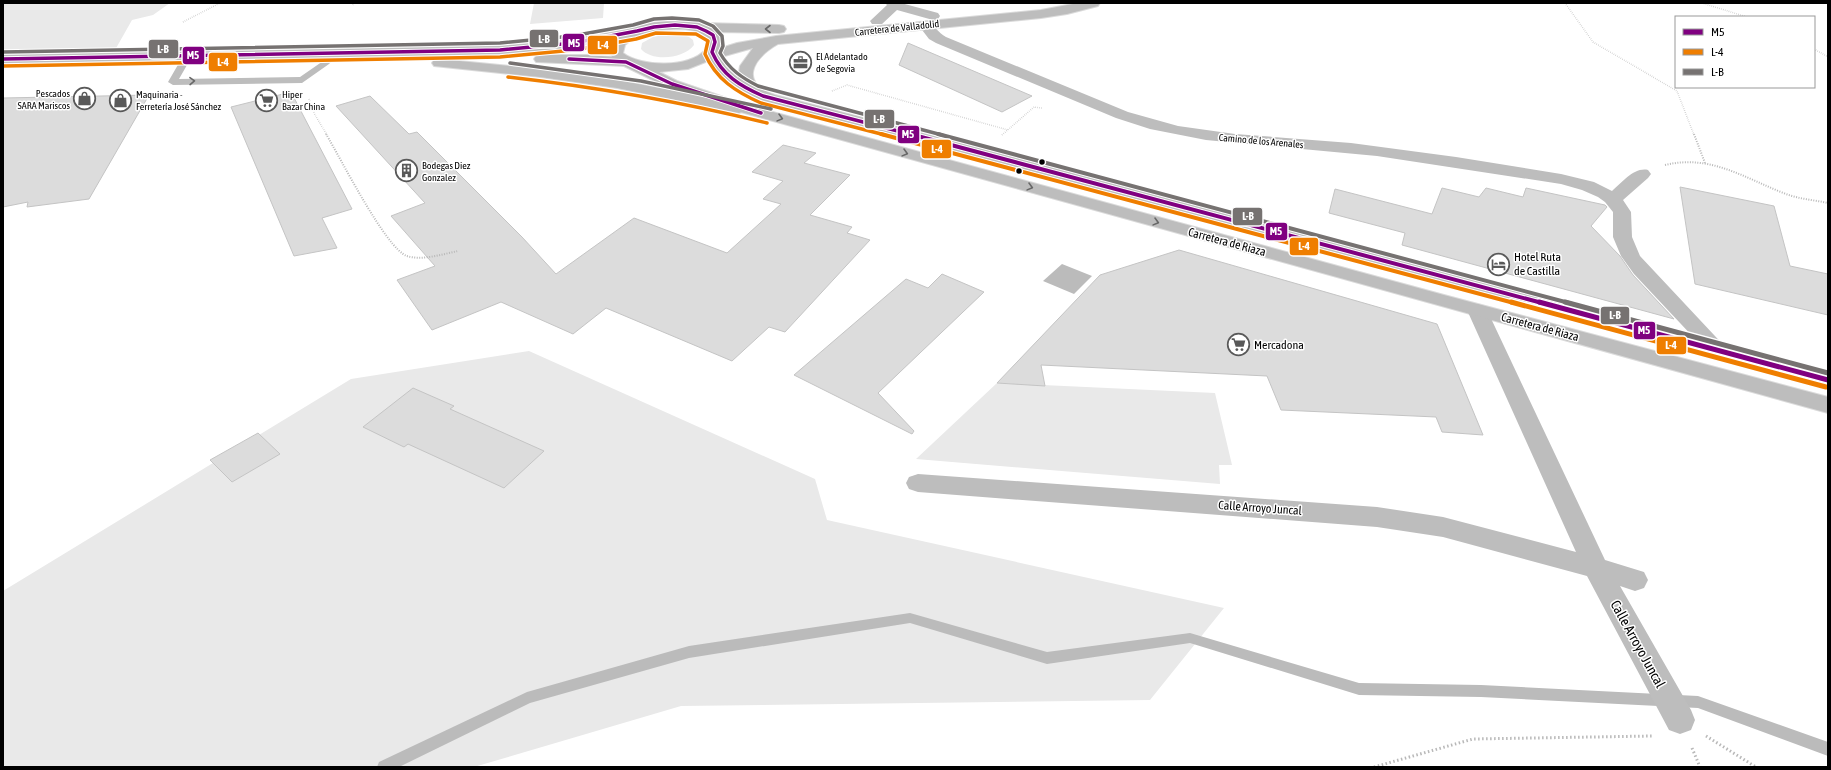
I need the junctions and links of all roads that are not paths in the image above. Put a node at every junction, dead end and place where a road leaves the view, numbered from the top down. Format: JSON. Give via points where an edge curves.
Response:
{"nodes":[{"id":1,"x":1049,"y":3,"type":"edge"},
{"id":2,"x":1093,"y":3,"type":"edge"},
{"id":3,"x":893,"y":4,"type":"edge"},
{"id":4,"x":929,"y":20,"type":"junction"},
{"id":5,"x":877,"y":21,"type":"junction"},
{"id":6,"x":698,"y":27,"type":"junction"},
{"id":7,"x":635,"y":32,"type":"junction"},
{"id":8,"x":776,"y":40,"type":"junction"},
{"id":9,"x":709,"y":55,"type":"junction"},
{"id":10,"x":3,"y":59,"type":"edge"},
{"id":11,"x":326,"y":62,"type":"junction"},
{"id":12,"x":422,"y":62,"type":"junction"},
{"id":13,"x":629,"y":63,"type":"junction"},
{"id":14,"x":182,"y":65,"type":"junction"},
{"id":15,"x":3,"y":68,"type":"edge"},
{"id":16,"x":763,"y":96,"type":"junction"},
{"id":17,"x":742,"y":108,"type":"junction"},
{"id":18,"x":1642,"y":174,"type":"road end"},
{"id":19,"x":1614,"y":199,"type":"junction"},
{"id":20,"x":1477,"y":310,"type":"junction"},
{"id":21,"x":1718,"y":350,"type":"junction"},
{"id":22,"x":1828,"y":380,"type":"edge"},
{"id":23,"x":1828,"y":405,"type":"edge"},
{"id":24,"x":918,"y":483,"type":"dead end"},
{"id":25,"x":1596,"y":568,"type":"junction"},
{"id":26,"x":1635,"y":580,"type":"dead end"},
{"id":27,"x":1680,"y":720,"type":"road end"}],
"edges":[{"from":1,"to":4,"type":"main road","name":"Carretera de Valladolid"},
{"from":2,"to":4,"type":"main road","name":"Carretera de Valladolid","via":[[1041,14]]},
{"from":3,"to":4,"type":"main road"},
{"from":3,"to":5,"type":"main road"},
{"from":4,"to":5,"type":"main road","name":"Carretera de Valladolid"},
{"from":4,"to":8,"type":"main road","name":"Carretera de Valladolid"},
{"from":4,"to":19,"type":"main road","name":"Camino de los Arenales","via":[[934,36],[941,40],[1142,123],[1178,132],[1352,148],[1520,173],[1583,185]]},
{"from":5,"to":6,"type":"main road","name":"Carretera de Valladolid","one_way":true,"via":[[790,29]]},
{"from":6,"to":7,"type":"main road","name":"Carretera de Valladolid","via":[[671,25]]},
{"from":6,"to":9,"type":"main road","via":[[715,38],[716,44]]},
{"from":7,"to":10,"type":"main road","name":"Carretera de Valladolid","via":[[561,45],[493,50]]},
{"from":7,"to":13,"type":"main road","via":[[621,40],[616,47],[616,54]]},
{"from":8,"to":9,"type":"main road","name":"Carretera de Valladolid","via":[[748,44]]},
{"from":8,"to":16,"type":"main road","via":[[762,47],[753,56],[746,71],[746,80],[751,88]]},
{"from":9,"to":13,"type":"main road","name":"Carretera de Valladolid","via":[[688,64],[672,67],[654,68]]},
{"from":9,"to":16,"type":"main road","name":"Carretera de Riaza","via":[[732,80]]},
{"from":11,"to":12,"type":"main road"},
{"from":11,"to":14,"type":"main road"},
{"from":14,"to":11,"type":"lane","one_way":true,"via":[[173,82],[302,80]]},
{"from":12,"to":13,"type":"main road","name":"Carretera de Valladolid","via":[[557,59]]},
{"from":12,"to":17,"type":"main road","via":[[540,73],[617,84]]},
{"from":13,"to":17,"type":"main road","name":"Carretera de Riaza","via":[[672,84]]},
{"from":14,"to":15,"type":"main road"},
{"from":16,"to":21,"type":"main road","name":"Carretera de Riaza"},
{"from":17,"to":20,"type":"main road","name":"Carretera de Riaza","one_way":true},
{"from":18,"to":19,"type":"main road"},
{"from":19,"to":21,"type":"main road","via":[[1622,212],[1620,227],[1630,256]]},
{"from":20,"to":23,"type":"main road","name":"Carretera de Riaza"},
{"from":20,"to":25,"type":"main road","name":"Calle Arroyo Juncal"},
{"from":21,"to":22,"type":"main road","name":"Carretera de Riaza"},
{"from":24,"to":25,"type":"main road","name":"Calle Arroyo Juncal","via":[[1377,518],[1442,527]]},
{"from":25,"to":26,"type":"main road","name":"Calle Arroyo Juncal"},
{"from":25,"to":27,"type":"main road","name":"Calle Arroyo Juncal"}]}
